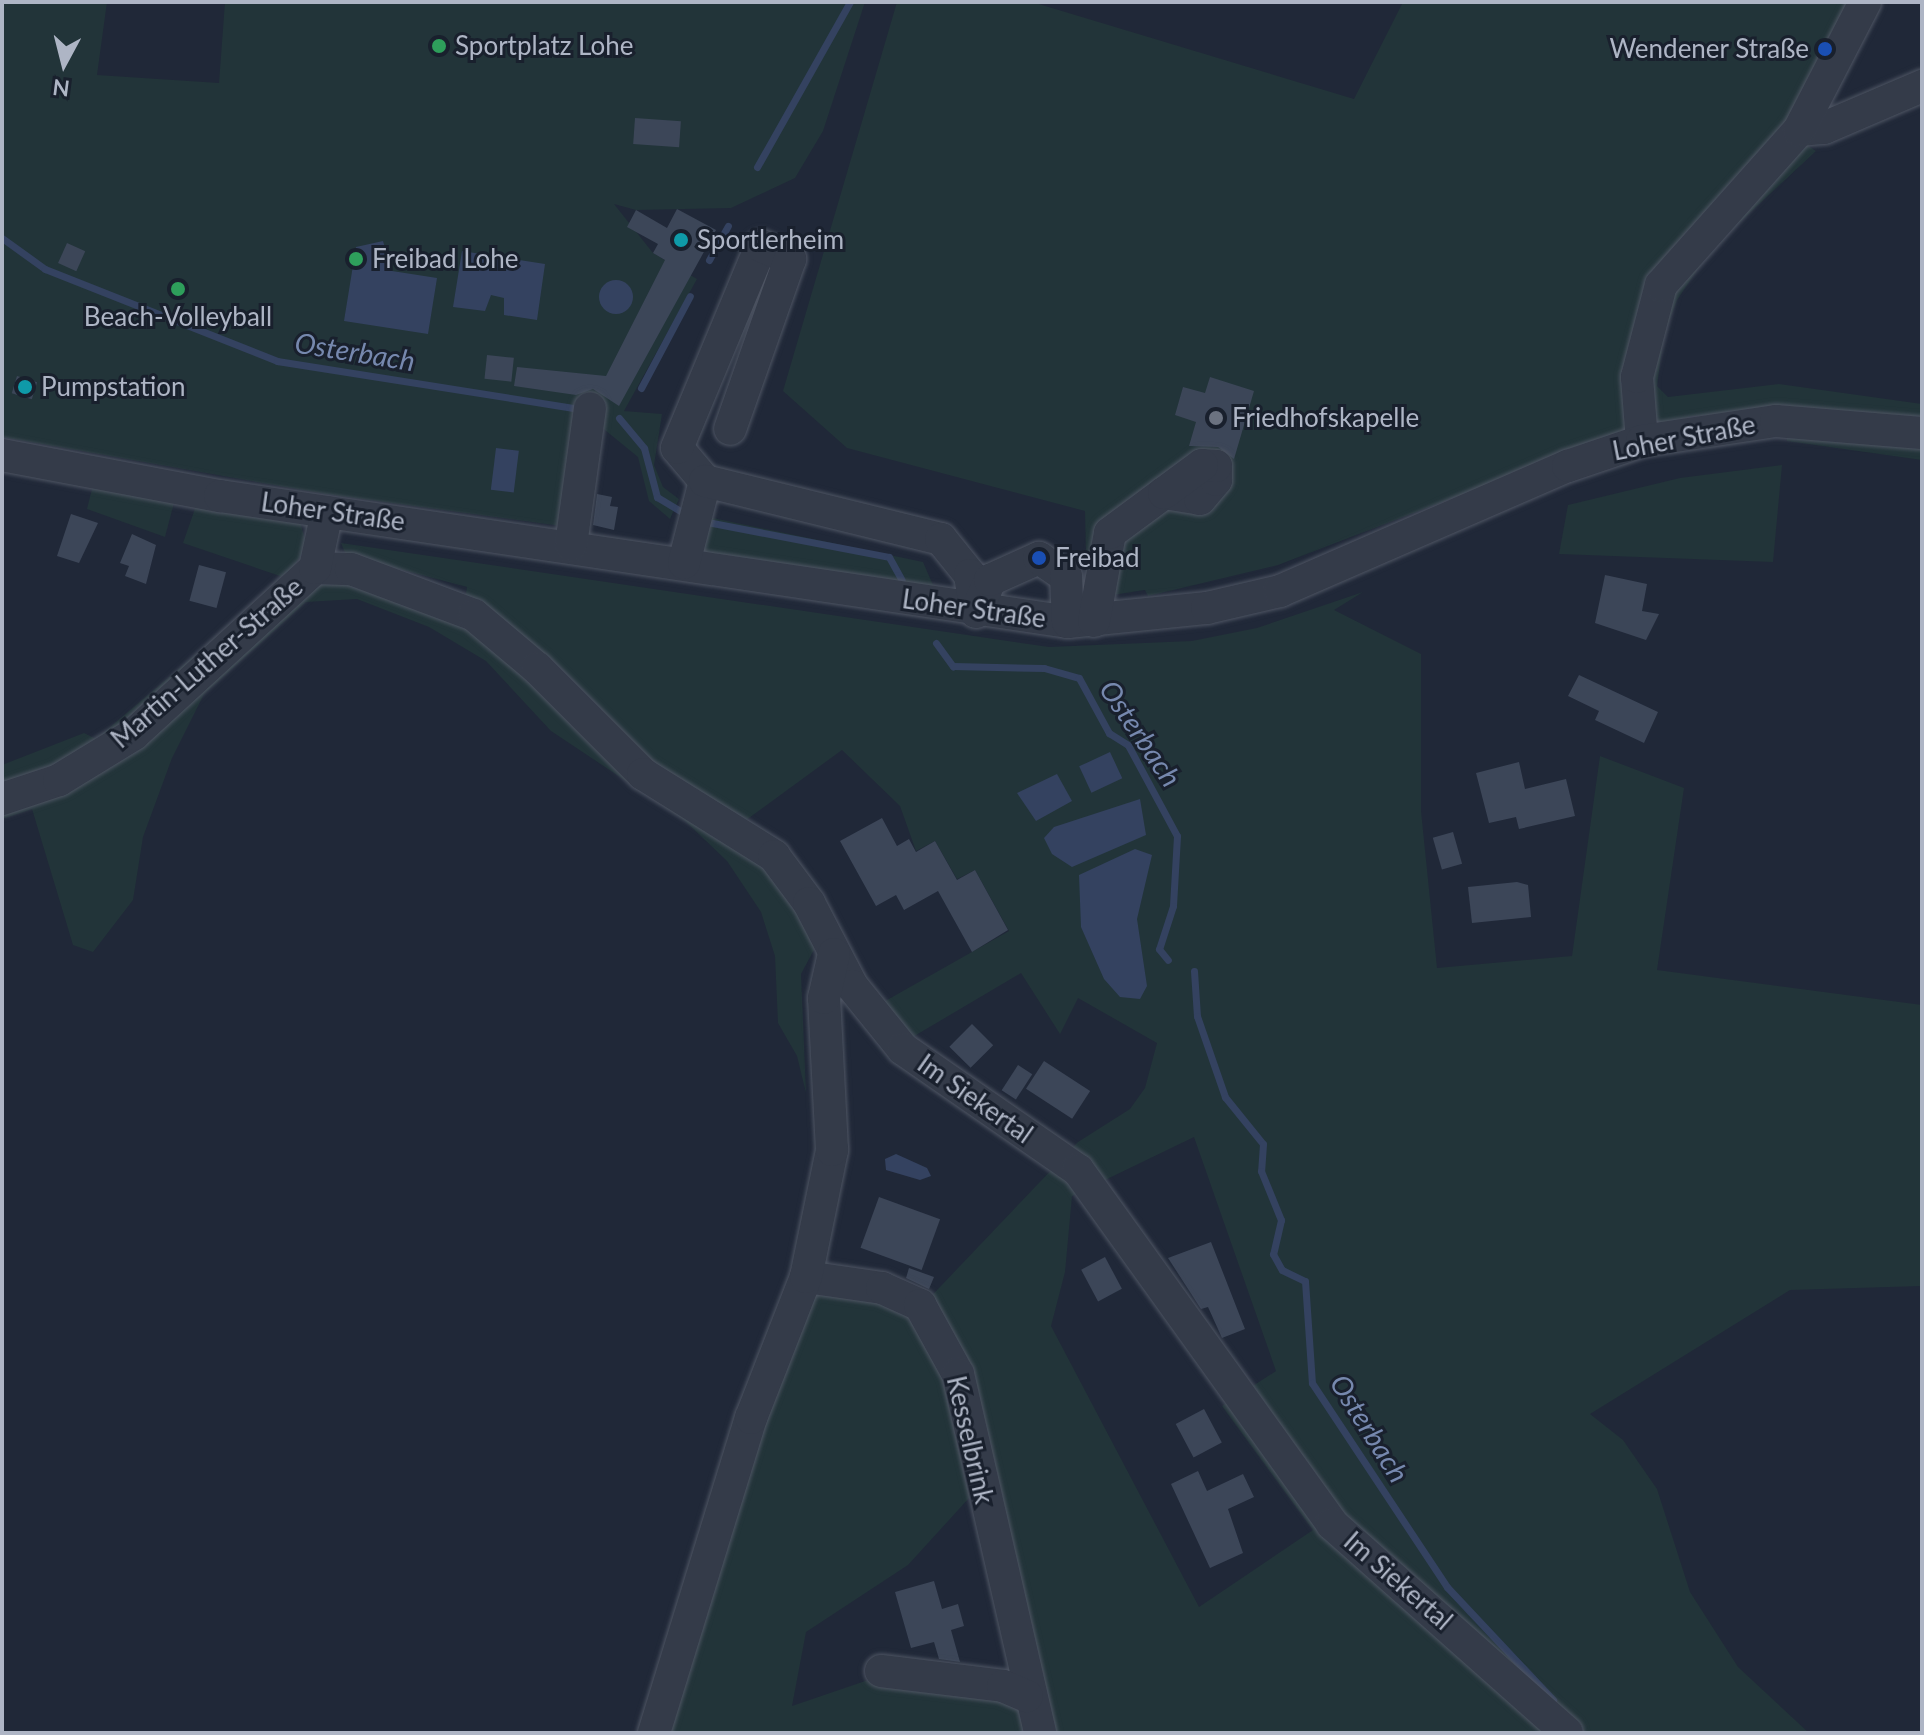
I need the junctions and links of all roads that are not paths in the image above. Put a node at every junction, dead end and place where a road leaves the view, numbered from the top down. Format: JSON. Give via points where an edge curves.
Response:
{"nodes":[{"id":1,"x":1865,"y":2,"type":"edge"},
{"id":2,"x":1922,"y":86,"type":"edge"},
{"id":3,"x":1799,"y":130,"type":"junction"},
{"id":4,"x":590,"y":408,"type":"dead end"},
{"id":5,"x":730,"y":429,"type":"dead end"},
{"id":6,"x":1922,"y":433,"type":"edge"},
{"id":7,"x":1642,"y":441,"type":"junction"},
{"id":8,"x":2,"y":455,"type":"edge"},
{"id":9,"x":705,"y":481,"type":"junction"},
{"id":10,"x":1164,"y":493,"type":"dead end"},
{"id":11,"x":1102,"y":507,"type":"dead end"},
{"id":12,"x":327,"y":512,"type":"junction"},
{"id":13,"x":571,"y":545,"type":"junction"},
{"id":14,"x":1104,"y":554,"type":"junction"},
{"id":15,"x":684,"y":563,"type":"junction"},
{"id":16,"x":315,"y":568,"type":"junction"},
{"id":17,"x":976,"y":612,"type":"junction"},
{"id":18,"x":1081,"y":621,"type":"junction"},
{"id":19,"x":2,"y":799,"type":"edge"},
{"id":20,"x":834,"y":954,"type":"junction"},
{"id":21,"x":806,"y":1277,"type":"junction"},
{"id":22,"x":881,"y":1671,"type":"dead end"},
{"id":23,"x":1027,"y":1696,"type":"junction"},
{"id":24,"x":654,"y":1733,"type":"edge"},
{"id":25,"x":1040,"y":1733,"type":"edge"},
{"id":26,"x":1567,"y":1733,"type":"edge"}],
"edges":[{"from":1,"to":3,"type":"street"},
{"from":2,"to":3,"type":"street","via":[[1824,128]]},
{"from":3,"to":7,"type":"street","via":[[1661,285],[1637,377]]},
{"from":4,"to":13,"type":"street"},
{"from":5,"to":9,"type":"street","via":[[790,259],[761,246],[677,448]]},
{"from":6,"to":7,"type":"street","name":"Loher Straße","via":[[1776,421]]},
{"from":7,"to":18,"type":"street","name":"Loher Straße","via":[[1568,466],[1280,591],[1207,608]]},
{"from":8,"to":12,"type":"street","name":"Loher Straße"},
{"from":9,"to":15,"type":"street"},
{"from":9,"to":17,"type":"street","via":[[941,539],[970,575]]},
{"from":10,"to":14,"type":"street","via":[[1110,533]]},
{"from":11,"to":14,"type":"street"},
{"from":12,"to":13,"type":"street","name":"Loher Straße"},
{"from":12,"to":16,"type":"street","name":"Martin-Luther-Straße"},
{"from":13,"to":15,"type":"street","name":"Loher Straße"},
{"from":14,"to":18,"type":"street"},
{"from":15,"to":17,"type":"street","name":"Loher Straße"},
{"from":16,"to":19,"type":"street","name":"Martin-Luther-Straße","via":[[134,734],[59,780]]},
{"from":16,"to":20,"type":"street","name":"Im Siekertal","via":[[351,569],[474,615],[537,668],[643,774],[774,856],[798,884]]},
{"from":17,"to":18,"type":"street","name":"Loher Straße"},
{"from":17,"to":18,"type":"street","via":[[990,580],[1013,565],[1039,558],[1066,576]]},
{"from":20,"to":21,"type":"street","via":[[824,998],[832,1150]]},
{"from":20,"to":26,"type":"street","name":"Im Siekertal","via":[[903,1049],[1078,1170],[1332,1524]]},
{"from":21,"to":23,"type":"street","name":"Kesselbrink","via":[[882,1288],[920,1305],[958,1374]]},
{"from":21,"to":24,"type":"street","via":[[751,1418]]},
{"from":22,"to":23,"type":"street","via":[[1003,1686]]},
{"from":23,"to":25,"type":"street","name":"Kesselbrink"}]}
